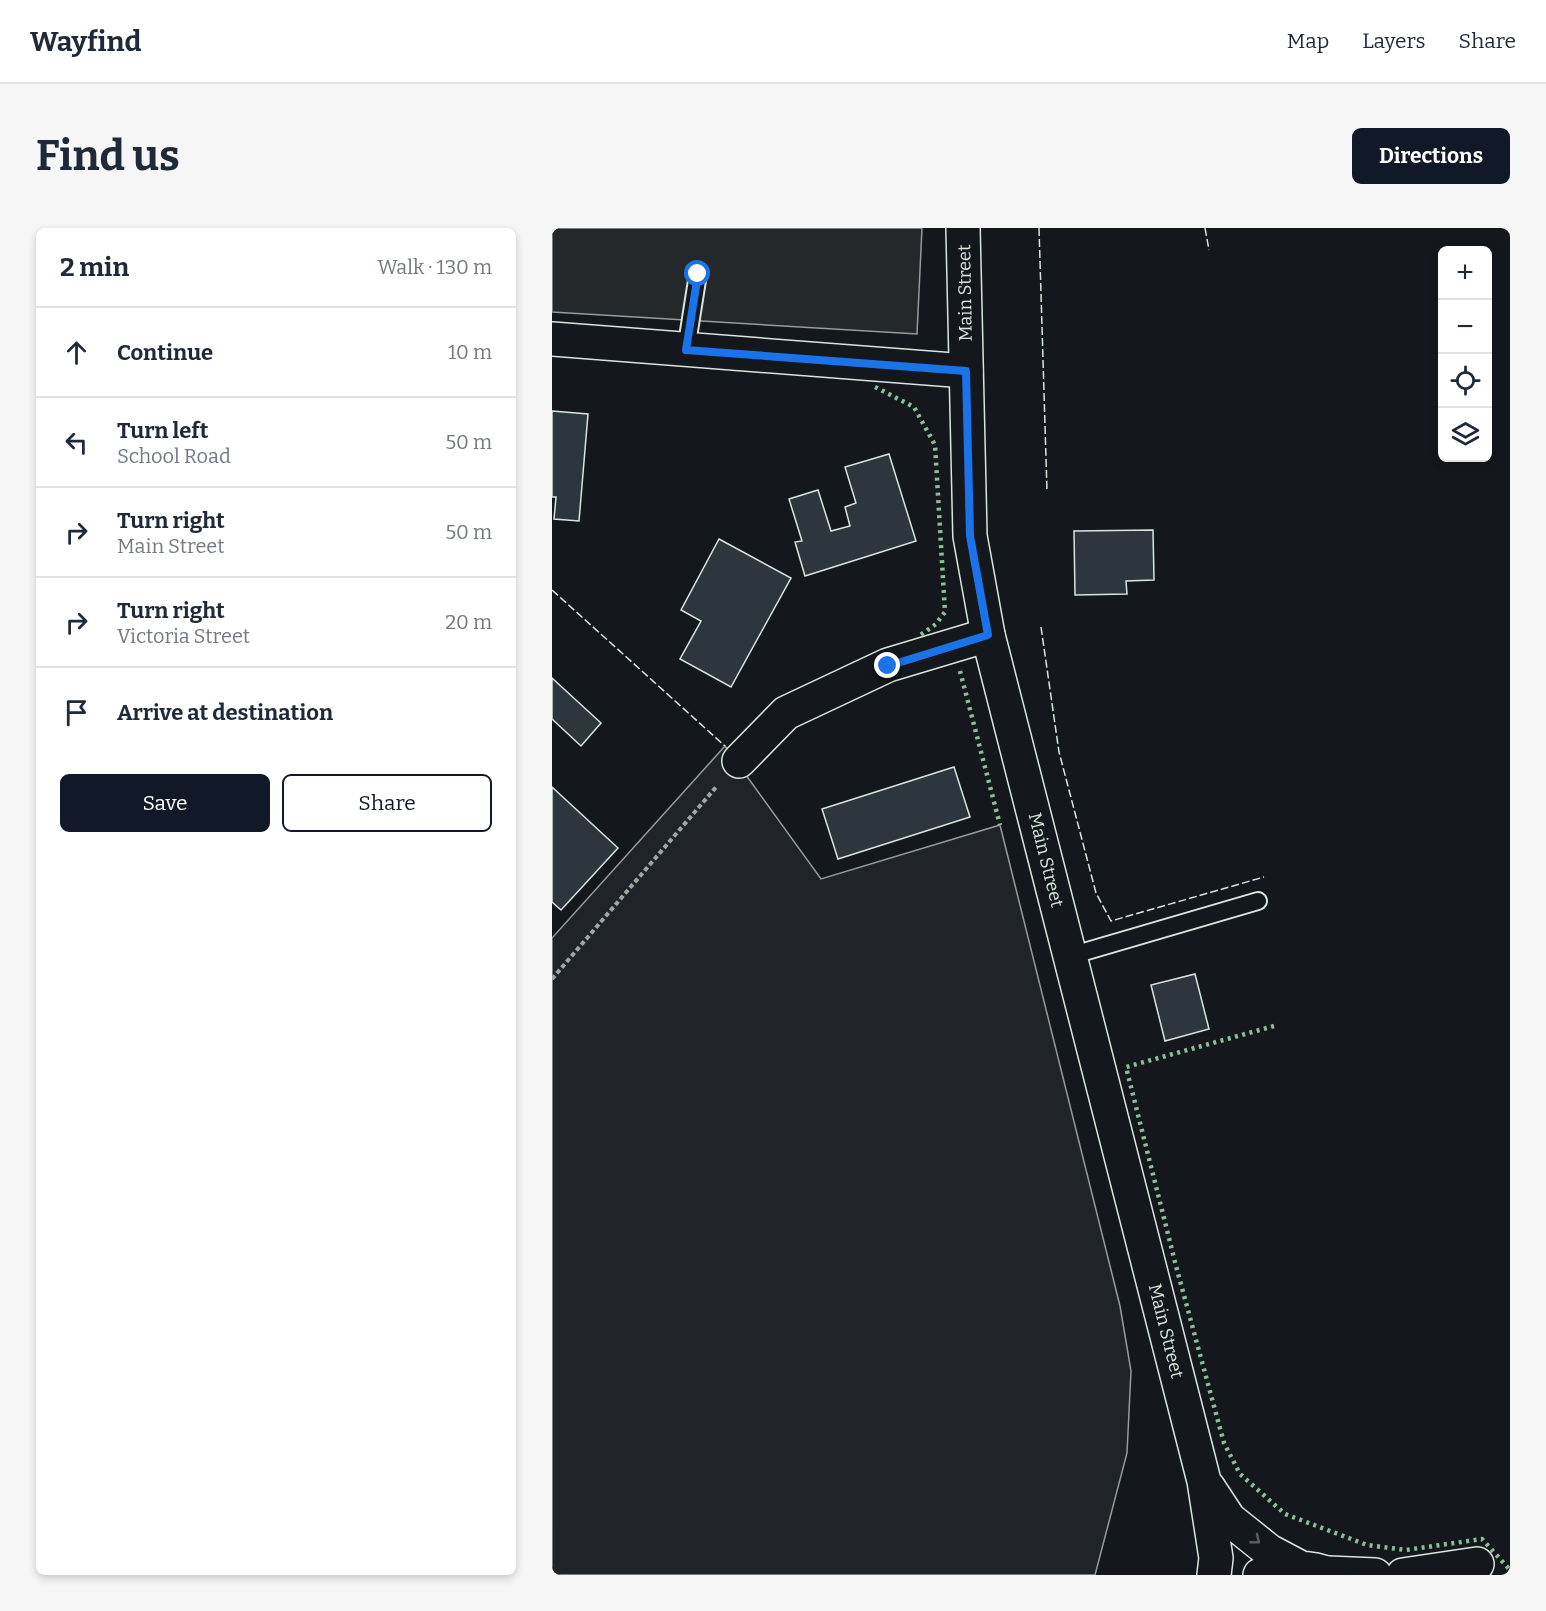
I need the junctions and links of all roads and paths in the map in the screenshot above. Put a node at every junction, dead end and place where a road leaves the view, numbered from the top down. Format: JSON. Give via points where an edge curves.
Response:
{"nodes":[{"id":1,"x":963,"y":228,"type":"edge"},
{"id":2,"x":698,"y":274,"type":"dead end"},
{"id":3,"x":552,"y":339,"type":"edge"},
{"id":4,"x":686,"y":350,"type":"junction"},
{"id":5,"x":966,"y":371,"type":"junction"},
{"id":6,"x":988,"y":635,"type":"junction"},
{"id":7,"x":739,"y":761,"type":"joint"},
{"id":8,"x":1258,"y":901,"type":"dead end"},
{"id":9,"x":1070,"y":956,"type":"junction"},
{"id":10,"x":552,"y":979,"type":"edge"},
{"id":11,"x":1204,"y":1481,"type":"junction"},
{"id":12,"x":1320,"y":1572,"type":"edge"},
{"id":13,"x":1214,"y":1575,"type":"edge"},
{"id":14,"x":1260,"y":1575,"type":"edge"},
{"id":15,"x":1375,"y":1575,"type":"edge"},
{"id":16,"x":1403,"y":1575,"type":"edge"},
{"id":17,"x":1466,"y":1575,"type":"edge"}],
"edges":[{"from":1,"to":5,"type":"main road","name":"Main Street"},
{"from":2,"to":4,"type":"lane"},
{"from":3,"to":4,"type":"main road"},
{"from":4,"to":5,"type":"main road"},
{"from":5,"to":6,"type":"main road","name":"Main Street","via":[[970,536]]},
{"from":6,"to":7,"type":"main road","via":[[888,666],[786,713]]},
{"from":6,"to":9,"type":"main road","name":"Main Street"},
{"from":7,"to":10,"type":"path"},
{"from":8,"to":9,"type":"lane"},
{"from":9,"to":11,"type":"main road","name":"Main Street"},
{"from":11,"to":12,"type":"main road","name":"Main Street","one_way":true,"via":[[1229,1519],[1269,1551]]},
{"from":11,"to":13,"type":"main road","name":"Main Street","via":[[1216,1558]]},
{"from":12,"to":14,"type":"main road","via":[[1274,1570]]},
{"from":12,"to":15,"type":"main road"},
{"from":16,"to":17,"type":"main road","via":[[1477,1564]]}]}
